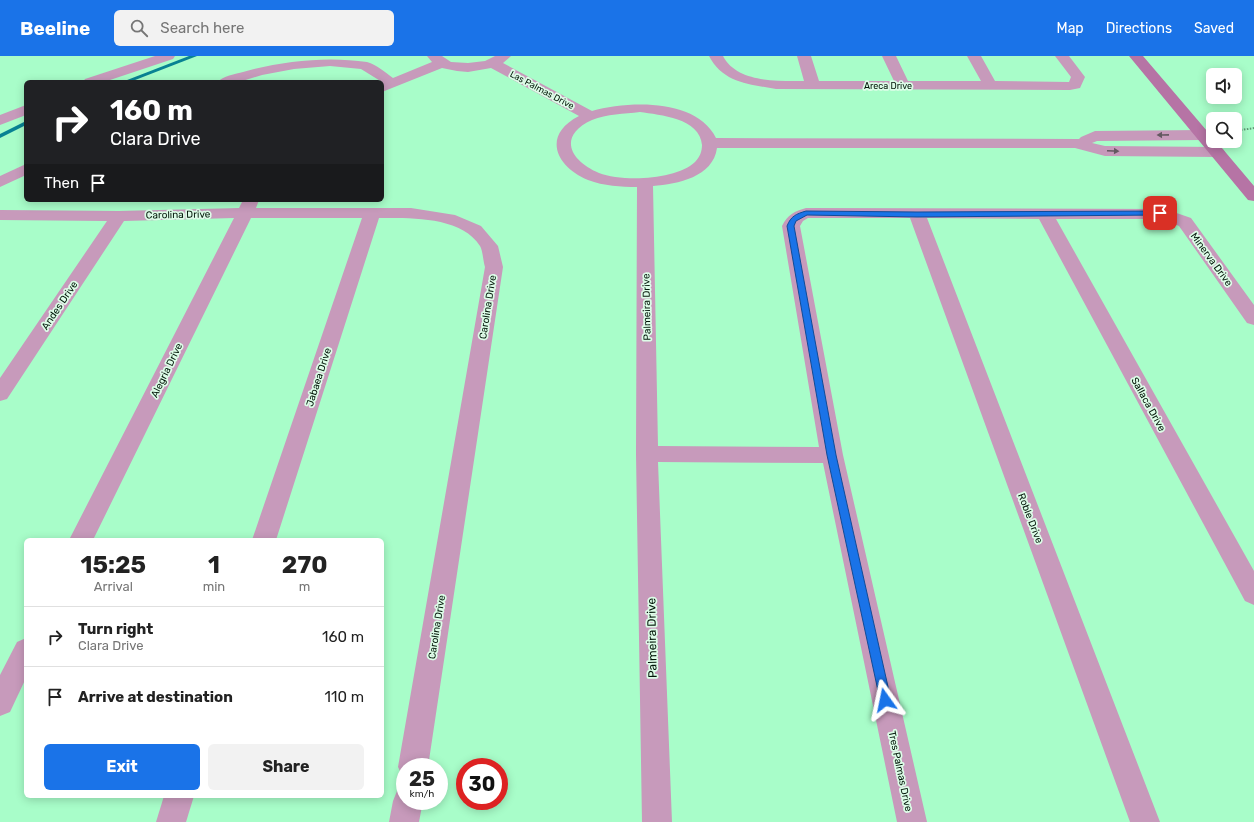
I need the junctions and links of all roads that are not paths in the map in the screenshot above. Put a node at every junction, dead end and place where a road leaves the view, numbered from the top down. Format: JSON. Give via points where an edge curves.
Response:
{"nodes":[{"id":1,"x":142,"y":56,"type":"edge"},
{"id":2,"x":168,"y":56,"type":"edge"},
{"id":3,"x":716,"y":56,"type":"edge"},
{"id":4,"x":804,"y":56,"type":"edge"},
{"id":5,"x":890,"y":56,"type":"edge"},
{"id":6,"x":974,"y":56,"type":"edge"},
{"id":7,"x":1062,"y":56,"type":"edge"},
{"id":8,"x":1136,"y":56,"type":"edge"},
{"id":9,"x":438,"y":60,"type":"edge"},
{"id":10,"x":498,"y":60,"type":"edge"},
{"id":11,"x":134,"y":68,"type":"junction"},
{"id":12,"x":96,"y":80,"type":"edge"},
{"id":13,"x":231,"y":80,"type":"edge"},
{"id":14,"x":381,"y":80,"type":"edge"},
{"id":15,"x":387,"y":85,"type":"edge"},
{"id":16,"x":814,"y":86,"type":"junction"},
{"id":17,"x":903,"y":86,"type":"junction"},
{"id":18,"x":991,"y":86,"type":"junction"},
{"id":19,"x":24,"y":110,"type":"edge"},
{"id":20,"x":591,"y":116,"type":"junction"},
{"id":21,"x":0,"y":121,"type":"edge"},
{"id":22,"x":1202,"y":135,"type":"junction"},
{"id":23,"x":711,"y":143,"type":"junction"},
{"id":24,"x":1075,"y":143,"type":"junction"},
{"id":25,"x":1217,"y":152,"type":"junction"},
{"id":26,"x":24,"y":170,"type":"edge"},
{"id":27,"x":0,"y":182,"type":"edge"},
{"id":28,"x":645,"y":183,"type":"junction"},
{"id":29,"x":1254,"y":196,"type":"edge"},
{"id":30,"x":248,"y":206,"type":"edge"},
{"id":31,"x":1044,"y":213,"type":"junction"},
{"id":32,"x":372,"y":214,"type":"junction"},
{"id":33,"x":917,"y":214,"type":"junction"},
{"id":34,"x":0,"y":215,"type":"edge"},
{"id":35,"x":118,"y":216,"type":"junction"},
{"id":36,"x":791,"y":226,"type":"joint"},
{"id":37,"x":1254,"y":319,"type":"edge"},
{"id":38,"x":0,"y":394,"type":"edge"},
{"id":39,"x":648,"y":454,"type":"junction"},
{"id":40,"x":832,"y":455,"type":"junction"},
{"id":41,"x":82,"y":538,"type":"edge"},
{"id":42,"x":265,"y":538,"type":"edge"},
{"id":43,"x":1254,"y":594,"type":"edge"},
{"id":44,"x":24,"y":654,"type":"edge"},
{"id":45,"x":0,"y":703,"type":"edge"},
{"id":46,"x":414,"y":758,"type":"edge"},
{"id":47,"x":178,"y":798,"type":"edge"},
{"id":48,"x":406,"y":810,"type":"edge"},
{"id":49,"x":171,"y":822,"type":"edge"},
{"id":50,"x":404,"y":822,"type":"edge"},
{"id":51,"x":657,"y":822,"type":"edge"},
{"id":52,"x":912,"y":822,"type":"edge"},
{"id":53,"x":1145,"y":822,"type":"edge"}],
"edges":[{"from":1,"to":11,"type":"street"},
{"from":2,"to":11,"type":"street"},
{"from":3,"to":16,"type":"street","name":"Areca Drive","via":[[718,62],[730,73],[750,80],[776,85]]},
{"from":4,"to":16,"type":"street"},
{"from":5,"to":17,"type":"street"},
{"from":6,"to":18,"type":"street"},
{"from":7,"to":18,"type":"street","name":"Areca Drive","via":[[1078,77],[1075,85]]},
{"from":8,"to":22,"type":"main road"},
{"from":9,"to":10,"type":"street","via":[[461,67],[472,67]]},
{"from":9,"to":15,"type":"street"},
{"from":10,"to":20,"type":"street","name":"Las Palmas Drive"},
{"from":11,"to":12,"type":"street"},
{"from":13,"to":14,"type":"street","via":[[306,58],[333,58],[365,66]]},
{"from":16,"to":17,"type":"street","name":"Areca Drive"},
{"from":17,"to":18,"type":"street","name":"Areca Drive"},
{"from":19,"to":21,"type":"street"},
{"from":20,"to":23,"type":"street","via":[[614,110],[640,108],[666,111],[688,119],[704,130]]},
{"from":20,"to":28,"type":"street","via":[[567,132],[563,142],[564,153],[572,163],[585,172],[602,178]]},
{"from":22,"to":24,"type":"street","one_way":true,"via":[[1095,136]]},
{"from":22,"to":25,"type":"main road"},
{"from":23,"to":24,"type":"street"},
{"from":23,"to":28,"type":"street","via":[[710,154],[706,160],[687,174]]},
{"from":24,"to":25,"type":"street","one_way":true,"via":[[1105,151]]},
{"from":25,"to":29,"type":"main road"},
{"from":26,"to":27,"type":"street"},
{"from":28,"to":39,"type":"street","name":"Palmeira Drive"},
{"from":30,"to":32,"type":"street","name":"Carolina Drive"},
{"from":30,"to":35,"type":"street","name":"Carolina Drive"},
{"from":30,"to":41,"type":"street","name":"Alegria Drive"},
{"from":31,"to":33,"type":"street","name":"Minerva Drive"},
{"from":31,"to":37,"type":"street","name":"Minerva Drive","via":[[1160,213],[1185,222]]},
{"from":31,"to":43,"type":"street","name":"Sallaca Drive"},
{"from":32,"to":42,"type":"street","name":"Jabaea Drive"},
{"from":32,"to":46,"type":"street","name":"Carolina Drive","via":[[411,213],[455,220],[475,230],[489,246],[494,267]]},
{"from":33,"to":36,"type":"street","name":"Minerva Drive","via":[[806,213],[793,220]]},
{"from":33,"to":53,"type":"street","name":"Roble Drive"},
{"from":34,"to":35,"type":"street","name":"Carolina Drive"},
{"from":35,"to":38,"type":"street","name":"Andes Drive"},
{"from":36,"to":40,"type":"street","name":"Tres Palmas Drive"},
{"from":39,"to":40,"type":"street"},
{"from":39,"to":51,"type":"street","name":"Palmeira Drive"},
{"from":40,"to":52,"type":"street","name":"Tres Palmas Drive"},
{"from":44,"to":45,"type":"street"},
{"from":47,"to":49,"type":"street"},
{"from":48,"to":50,"type":"street"}]}
